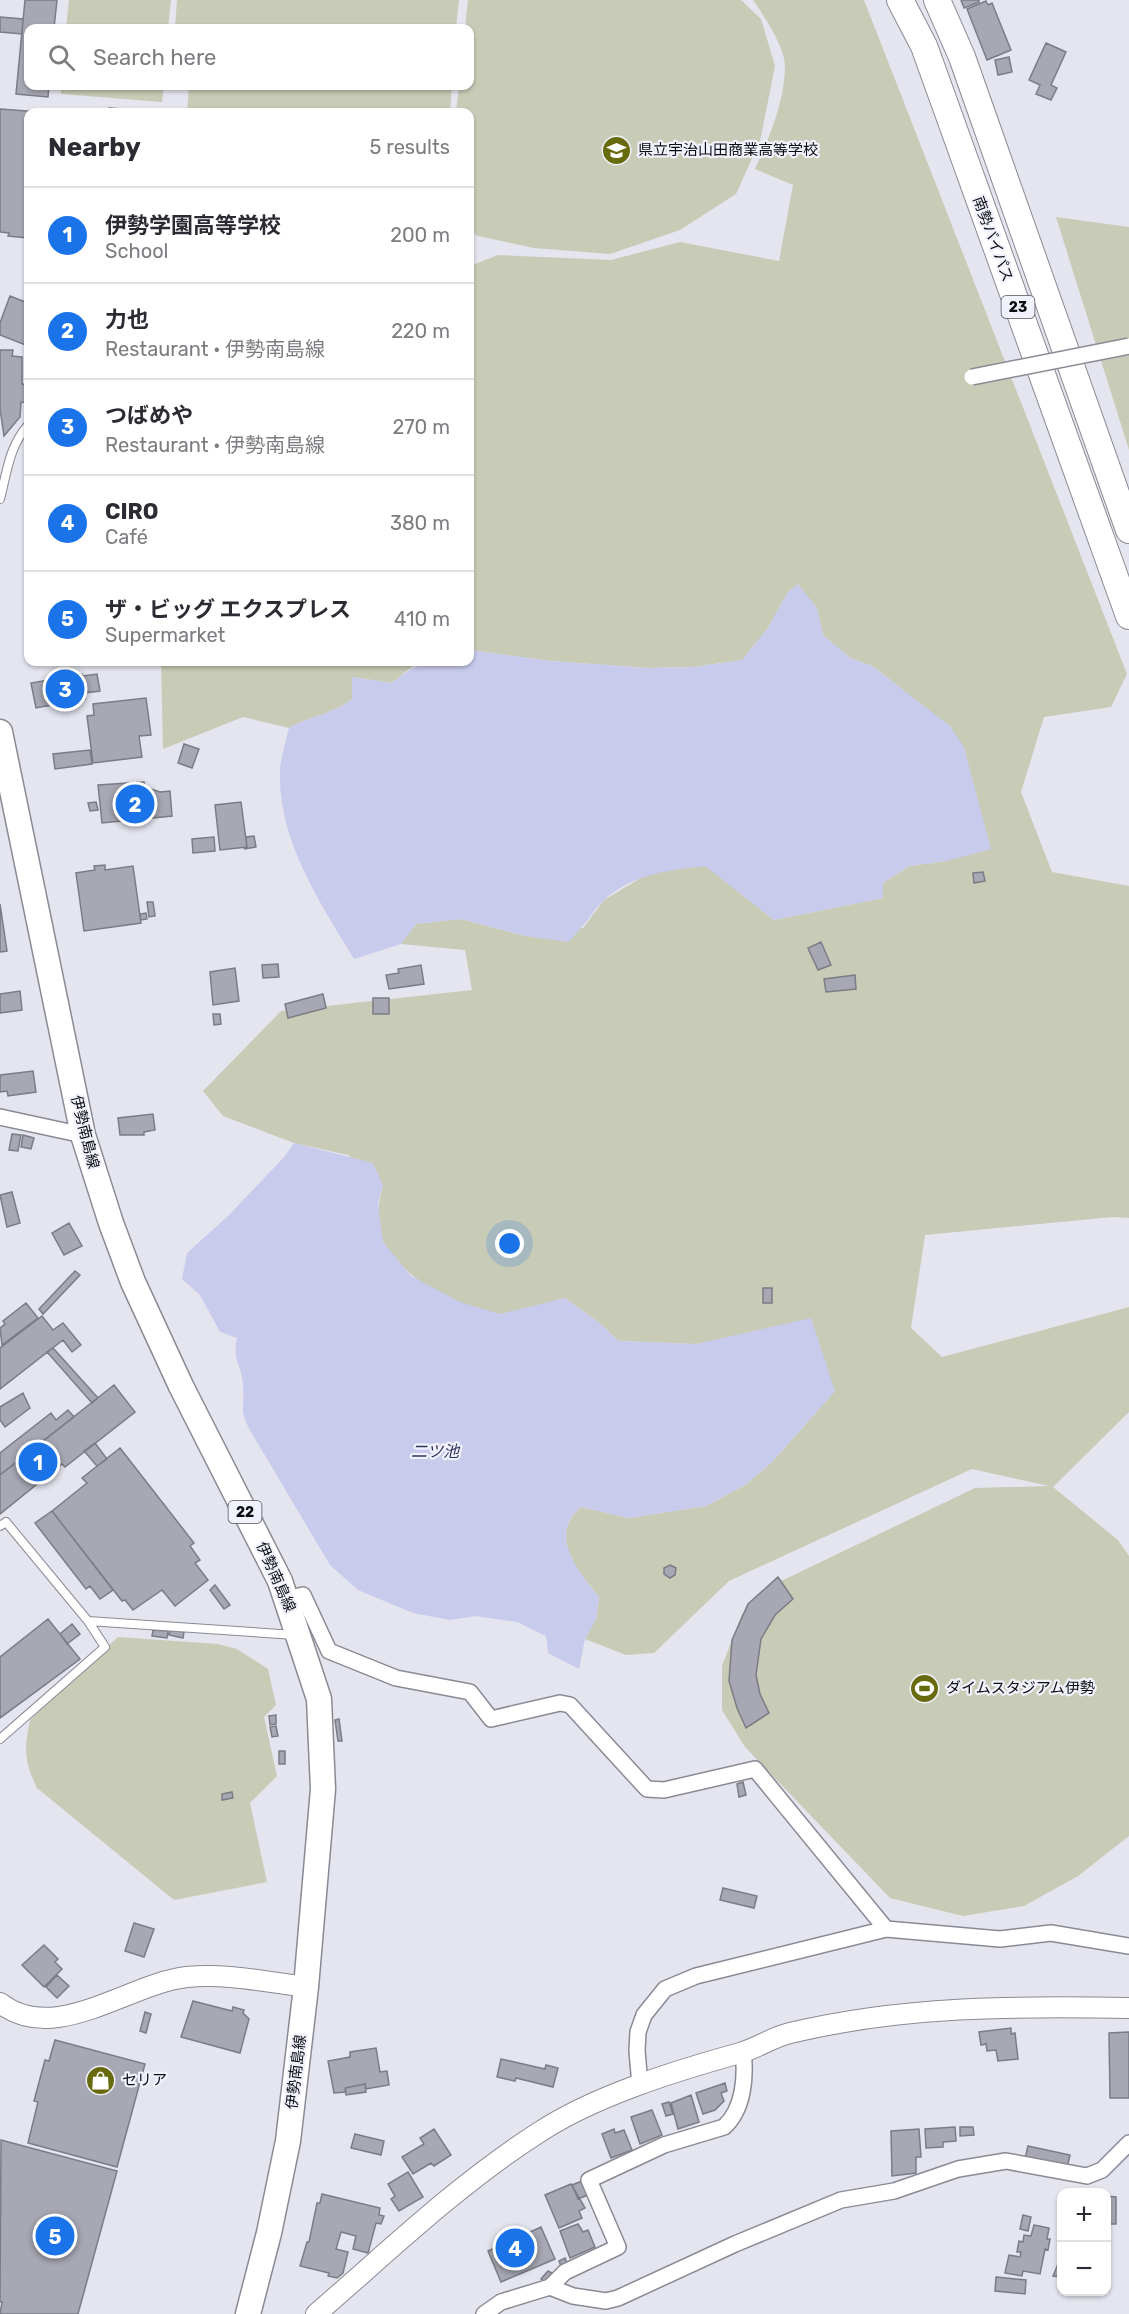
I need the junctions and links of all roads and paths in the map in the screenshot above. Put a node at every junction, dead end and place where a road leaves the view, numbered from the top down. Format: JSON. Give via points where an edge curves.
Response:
{"nodes":[{"id":1,"x":900,"y":0,"type":"edge"},
{"id":2,"x":937,"y":0,"type":"edge"},
{"id":3,"x":1129,"y":346,"type":"edge"},
{"id":4,"x":972,"y":377,"type":"dead end"},
{"id":5,"x":24,"y":429,"type":"edge"},
{"id":6,"x":0,"y":499,"type":"edge"},
{"id":7,"x":1129,"y":530,"type":"edge"},
{"id":8,"x":1129,"y":616,"type":"edge"},
{"id":9,"x":0,"y":732,"type":"edge"},
{"id":10,"x":0,"y":1117,"type":"edge"},
{"id":11,"x":83,"y":1134,"type":"junction"},
{"id":12,"x":0,"y":1526,"type":"edge"},
{"id":13,"x":287,"y":1599,"type":"junction"},
{"id":14,"x":88,"y":1620,"type":"junction"},
{"id":15,"x":300,"y":1636,"type":"junction"},
{"id":16,"x":0,"y":1739,"type":"edge"},
{"id":17,"x":886,"y":1929,"type":"junction"},
{"id":18,"x":1129,"y":1946,"type":"edge"},
{"id":19,"x":306,"y":1987,"type":"junction"},
{"id":20,"x":0,"y":2003,"type":"edge"},
{"id":21,"x":1129,"y":2008,"type":"edge"},
{"id":22,"x":743,"y":2052,"type":"junction"},
{"id":23,"x":640,"y":2085,"type":"junction"},
{"id":24,"x":1129,"y":2142,"type":"edge"},
{"id":25,"x":550,"y":2287,"type":"junction"},
{"id":26,"x":248,"y":2314,"type":"edge"},
{"id":27,"x":316,"y":2314,"type":"edge"},
{"id":28,"x":484,"y":2314,"type":"edge"}],
"edges":[{"from":1,"to":8,"type":"highway","name":"南勢バイパス","number":"23","via":[[924,46]]},
{"from":2,"to":7,"type":"highway","name":"南勢バイパス","number":"23","via":[[962,57]]},
{"from":3,"to":4,"type":"street","bridge":true},
{"from":5,"to":6,"type":"lane","via":[[11,453]]},
{"from":9,"to":11,"type":"main road","name":"伊勢南島線","number":"22"},
{"from":10,"to":11,"type":"street"},
{"from":11,"to":13,"type":"main road","name":"伊勢南島線","number":"22","via":[[133,1282]]},
{"from":12,"to":14,"type":"lane","via":[[6,1522]]},
{"from":13,"to":15,"type":"main road","name":"伊勢南島線","number":"22"},
{"from":13,"to":17,"type":"street","via":[[303,1595],[329,1651],[396,1678],[470,1692],[491,1719],[560,1703],[570,1705],[647,1789],[664,1790],[755,1769]]},
{"from":14,"to":15,"type":"lane"},
{"from":14,"to":16,"type":"lane","via":[[105,1647]]},
{"from":15,"to":19,"type":"main road","name":"伊勢南島線","number":"22","via":[[319,1700],[323,1789]]},
{"from":17,"to":18,"type":"street","via":[[1000,1939],[1051,1933]]},
{"from":17,"to":23,"type":"street","via":[[696,1976],[665,1989],[644,2016],[638,2032]]},
{"from":19,"to":20,"type":"street","via":[[218,1976],[188,1977],[60,2018],[26,2015]]},
{"from":19,"to":26,"type":"main road","name":"伊勢南島線","number":"22","via":[[288,2141]]},
{"from":21,"to":22,"type":"street","via":[[934,2009],[788,2033]]},
{"from":22,"to":23,"type":"street"},
{"from":22,"to":25,"type":"street","via":[[741,2096],[724,2127],[664,2145],[589,2180],[618,2247],[565,2272]]},
{"from":23,"to":27,"type":"street","via":[[567,2117],[497,2160]]},
{"from":24,"to":25,"type":"street","via":[[1102,2170],[1087,2176],[1006,2161],[958,2169],[894,2191],[842,2200],[618,2298],[606,2301],[573,2296]]},
{"from":25,"to":28,"type":"street","via":[[501,2302]]}]}
